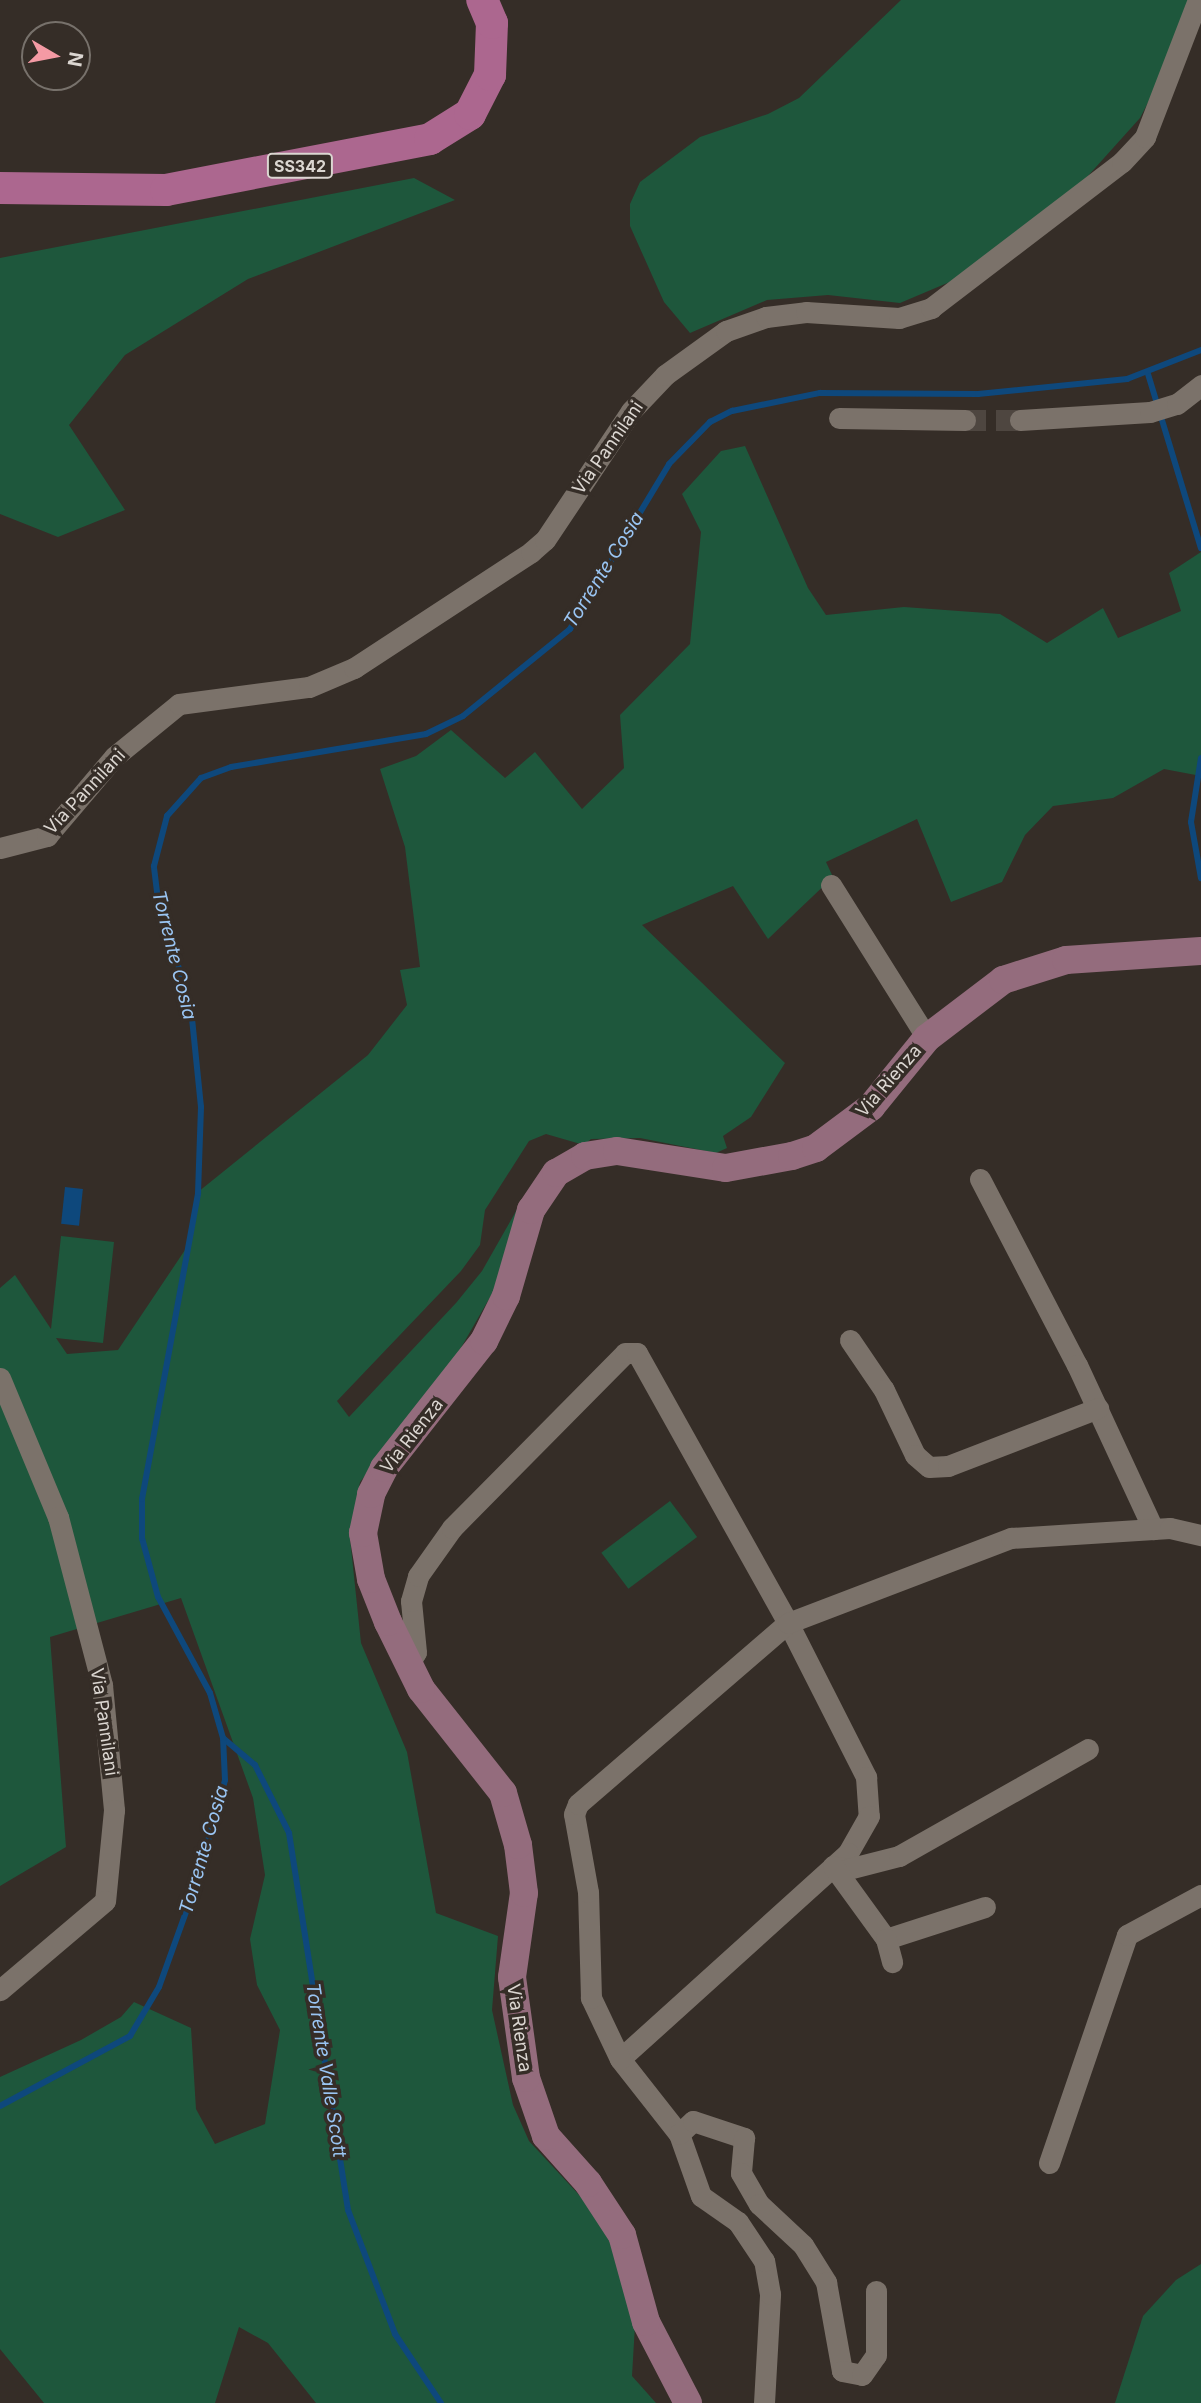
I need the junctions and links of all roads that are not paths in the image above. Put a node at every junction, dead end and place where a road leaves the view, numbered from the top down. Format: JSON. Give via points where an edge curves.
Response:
{"nodes":[{"id":1,"x":482,"y":0,"type":"edge"},
{"id":2,"x":1198,"y":0,"type":"edge"},
{"id":3,"x":0,"y":188,"type":"edge"},
{"id":4,"x":1201,"y":385,"type":"edge"},
{"id":5,"x":839,"y":418,"type":"dead end"},
{"id":6,"x":965,"y":420,"type":"tunnel mouth"},
{"id":7,"x":1020,"y":420,"type":"tunnel mouth"},
{"id":8,"x":0,"y":848,"type":"edge"},
{"id":9,"x":831,"y":885,"type":"dead end"},
{"id":10,"x":1201,"y":951,"type":"edge"},
{"id":11,"x":927,"y":1038,"type":"junction"},
{"id":12,"x":980,"y":1179,"type":"dead end"},
{"id":13,"x":850,"y":1340,"type":"dead end"},
{"id":14,"x":0,"y":1378,"type":"edge"},
{"id":15,"x":1098,"y":1408,"type":"junction"},
{"id":16,"x":1153,"y":1529,"type":"junction"},
{"id":17,"x":1201,"y":1535,"type":"edge"},
{"id":18,"x":788,"y":1623,"type":"junction"},
{"id":19,"x":407,"y":1667,"type":"junction"},
{"id":20,"x":1088,"y":1749,"type":"dead end"},
{"id":21,"x":833,"y":1867,"type":"junction"},
{"id":22,"x":1201,"y":1895,"type":"edge"},
{"id":23,"x":985,"y":1907,"type":"dead end"},
{"id":24,"x":886,"y":1939,"type":"junction"},
{"id":25,"x":892,"y":1962,"type":"dead end"},
{"id":26,"x":0,"y":1990,"type":"edge"},
{"id":27,"x":620,"y":2059,"type":"junction"},
{"id":28,"x":679,"y":2134,"type":"junction"},
{"id":29,"x":1049,"y":2163,"type":"dead end"},
{"id":30,"x":876,"y":2291,"type":"dead end"},
{"id":31,"x":688,"y":2403,"type":"edge"},
{"id":32,"x":764,"y":2403,"type":"edge"}],
"edges":[{"from":1,"to":3,"type":"main road","number":"SS342","via":[[492,23],[490,75],[470,114],[430,139],[166,190]]},
{"from":2,"to":8,"type":"street","name":"Via Pannilani","via":[[1145,137],[1122,162],[931,308],[899,318],[806,312],[766,317],[726,331],[665,374],[631,411],[545,540],[531,552],[354,668],[309,687],[179,704],[114,757],[47,836]]},
{"from":4,"to":7,"type":"street","via":[[1177,404],[1150,412]]},
{"from":5,"to":6,"type":"street"},
{"from":9,"to":11,"type":"street"},
{"from":10,"to":11,"type":"street","name":"Via Rienza","via":[[1066,960],[1003,980]]},
{"from":11,"to":19,"type":"street","name":"Via Rienza","via":[[871,1107],[816,1147],[792,1156],[726,1168],[617,1151],[585,1156],[556,1173],[531,1210],[506,1296],[484,1341],[384,1468],[371,1494],[363,1533],[371,1579]]},
{"from":12,"to":15,"type":"street"},
{"from":13,"to":15,"type":"street","via":[[884,1390],[915,1455],[929,1467],[948,1466]]},
{"from":14,"to":26,"type":"street","name":"Via Pannilani","via":[[62,1530],[102,1685],[114,1810],[105,1901]]},
{"from":15,"to":16,"type":"street"},
{"from":16,"to":17,"type":"street"},
{"from":16,"to":18,"type":"street","via":[[1011,1538]]},
{"from":18,"to":19,"type":"street","via":[[667,1399],[637,1353],[625,1353],[452,1528],[424,1566],[411,1601],[416,1652]]},
{"from":18,"to":21,"type":"street","via":[[866,1777],[869,1816],[848,1853]]},
{"from":18,"to":27,"type":"street","via":[[578,1804],[574,1814],[588,1892],[591,1998]]},
{"from":19,"to":31,"type":"street","name":"Via Rienza","via":[[503,1793],[518,1844],[524,1893],[512,1977],[526,2078],[546,2136],[588,2183],[622,2235],[646,2322]]},
{"from":20,"to":21,"type":"street","via":[[899,1856],[848,1869]]},
{"from":21,"to":24,"type":"street"},
{"from":21,"to":27,"type":"street"},
{"from":22,"to":29,"type":"street","via":[[1127,1935]]},
{"from":23,"to":24,"type":"street"},
{"from":24,"to":25,"type":"street"},
{"from":27,"to":28,"type":"street"},
{"from":28,"to":30,"type":"street","via":[[694,2121],[744,2138],[741,2174],[759,2204],[803,2245],[826,2281],[842,2371],[862,2375],[876,2355]]},
{"from":28,"to":32,"type":"street","via":[[701,2196],[738,2222],[764,2261],[769,2294]]}]}
